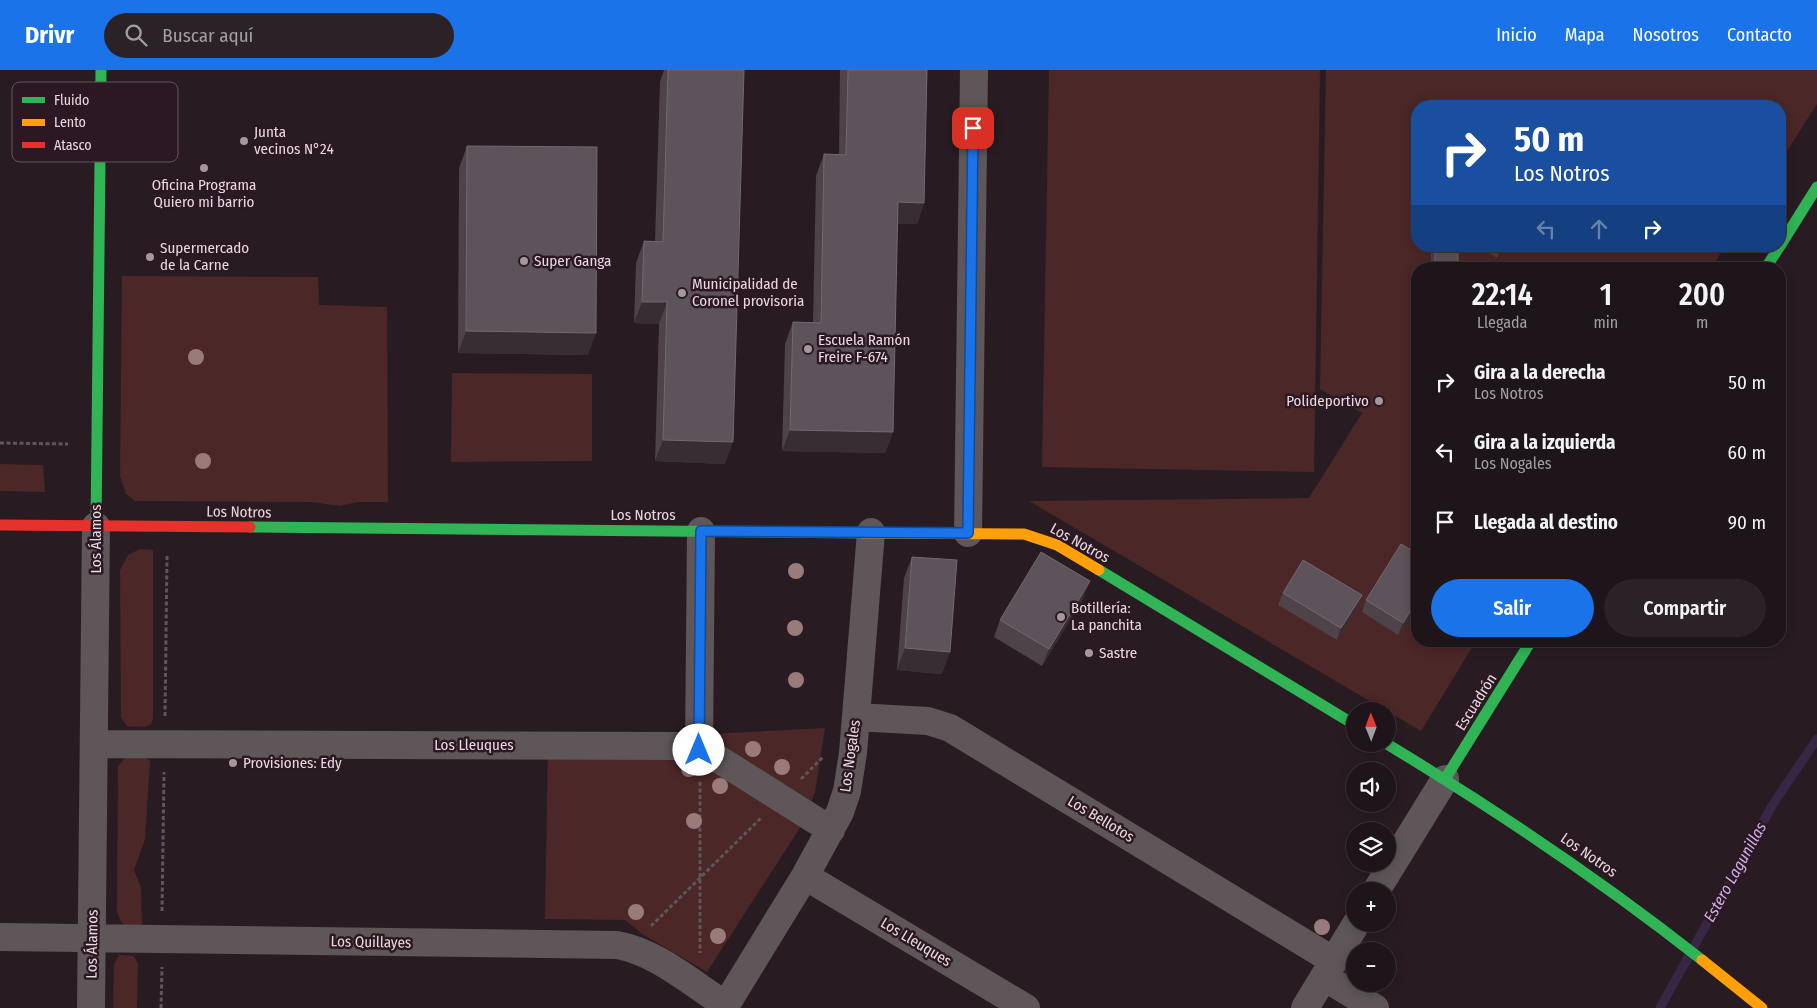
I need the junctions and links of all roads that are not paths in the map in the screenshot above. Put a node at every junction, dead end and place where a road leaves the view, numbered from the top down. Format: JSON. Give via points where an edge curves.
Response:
{"nodes":[{"id":1,"x":974,"y":70,"type":"edge"},
{"id":2,"x":100,"y":162,"type":"edge"},
{"id":3,"x":1817,"y":187,"type":"edge"},
{"id":4,"x":1786,"y":236,"type":"edge"},
{"id":5,"x":0,"y":525,"type":"edge"},
{"id":6,"x":96,"y":526,"type":"junction"},
{"id":7,"x":701,"y":531,"type":"junction"},
{"id":8,"x":871,"y":532,"type":"junction"},
{"id":9,"x":968,"y":533,"type":"junction"},
{"id":10,"x":1528,"y":647,"type":"edge"},
{"id":11,"x":856,"y":717,"type":"junction"},
{"id":12,"x":1346,"y":719,"type":"edge"},
{"id":13,"x":94,"y":744,"type":"junction"},
{"id":14,"x":1396,"y":749,"type":"edge"},
{"id":15,"x":699,"y":750,"type":"junction"},
{"id":16,"x":1445,"y":778,"type":"junction"},
{"id":17,"x":831,"y":830,"type":"junction"},
{"id":18,"x":805,"y":876,"type":"junction"},
{"id":19,"x":1381,"y":882,"type":"edge"},
{"id":20,"x":1351,"y":932,"type":"edge"},
{"id":21,"x":0,"y":937,"type":"edge"},
{"id":22,"x":92,"y":938,"type":"junction"},
{"id":23,"x":1329,"y":969,"type":"junction"},
{"id":24,"x":725,"y":1006,"type":"edge"},
{"id":25,"x":91,"y":1008,"type":"edge"},
{"id":26,"x":1026,"y":1008,"type":"edge"},
{"id":27,"x":1305,"y":1008,"type":"edge"},
{"id":28,"x":1375,"y":1008,"type":"edge"},
{"id":29,"x":1762,"y":1008,"type":"edge"}],
"edges":[{"from":1,"to":9,"type":"street"},
{"from":2,"to":6,"type":"street","name":"Los Álamos"},
{"from":3,"to":4,"type":"street"},
{"from":5,"to":6,"type":"street","name":"Los Notros"},
{"from":6,"to":7,"type":"street","name":"Los Notros"},
{"from":6,"to":13,"type":"street","name":"Los Álamos"},
{"from":7,"to":8,"type":"street","name":"Los Notros"},
{"from":7,"to":15,"type":"street"},
{"from":8,"to":9,"type":"street","name":"Los Notros"},
{"from":8,"to":11,"type":"street","name":"Los Nogales"},
{"from":9,"to":12,"type":"street","name":"Los Notros","via":[[1024,534],[1057,545]]},
{"from":10,"to":16,"type":"street","name":"Escuadrón"},
{"from":11,"to":17,"type":"street","name":"Los Nogales","via":[[850,775],[840,812]]},
{"from":11,"to":23,"type":"street","name":"Los Bellotos","via":[[928,721],[950,728]]},
{"from":13,"to":15,"type":"street","name":"Los Lleuques","via":[[668,746]]},
{"from":13,"to":22,"type":"street","name":"Los Álamos"},
{"from":14,"to":16,"type":"street","name":"Los Notros"},
{"from":15,"to":17,"type":"street","name":"Los Lleuques"},
{"from":16,"to":19,"type":"street"},
{"from":16,"to":29,"type":"street","name":"Los Notros","via":[[1612,890]]},
{"from":17,"to":18,"type":"street","name":"Los Nogales"},
{"from":18,"to":24,"type":"street","name":"Los Nogales"},
{"from":18,"to":26,"type":"street","name":"Los Lleuques"},
{"from":20,"to":23,"type":"street"},
{"from":21,"to":22,"type":"street","name":"Los Quillayes"},
{"from":22,"to":24,"type":"street","name":"Los Quillayes","via":[[605,945],[630,948],[650,956]]},
{"from":22,"to":25,"type":"street","name":"Los Álamos"},
{"from":23,"to":27,"type":"street"},
{"from":23,"to":28,"type":"street","name":"Los Bellotos"}]}
